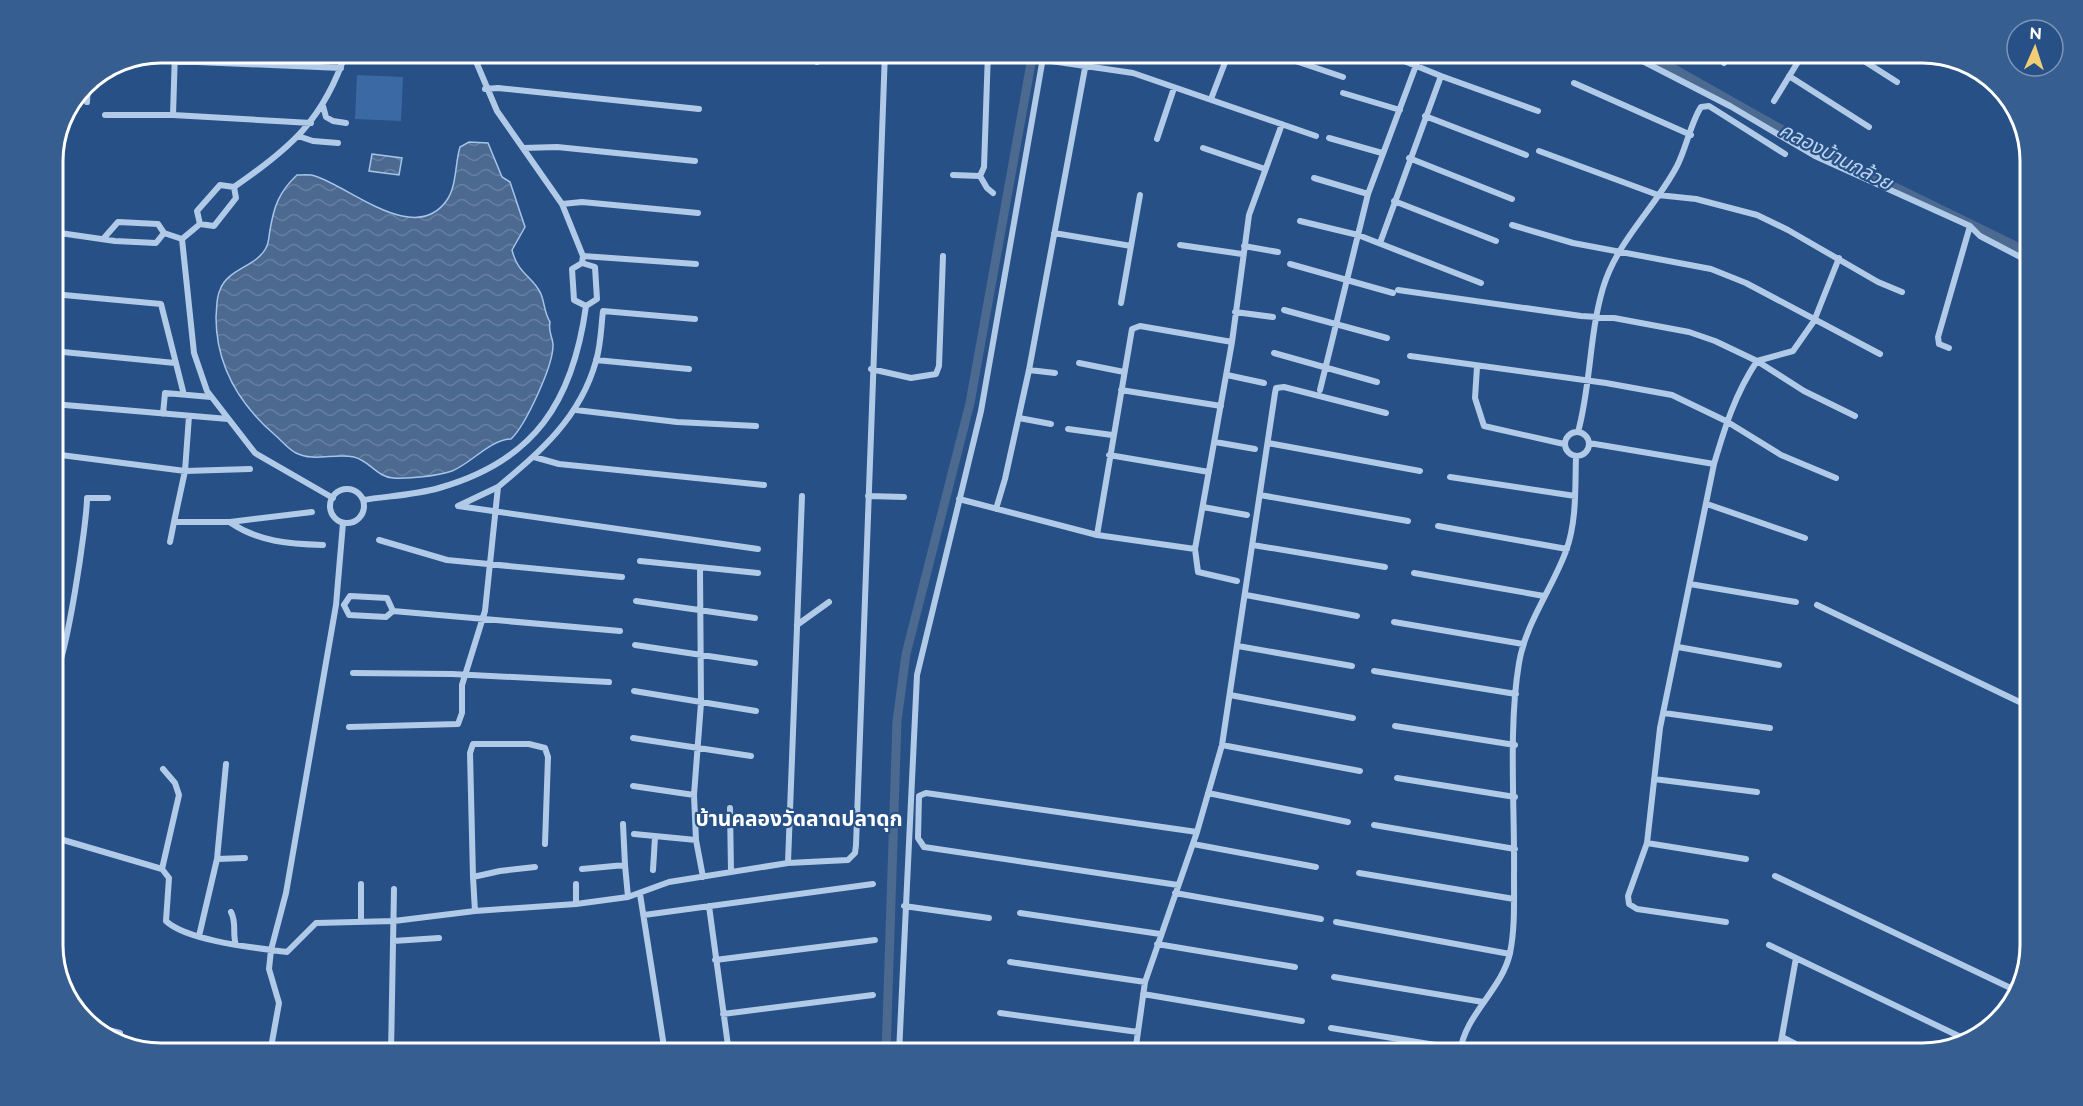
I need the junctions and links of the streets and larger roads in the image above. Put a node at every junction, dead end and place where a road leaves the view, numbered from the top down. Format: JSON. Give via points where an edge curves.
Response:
{"nodes":[{"id":1,"x":175,"y":63,"type":"edge"},
{"id":2,"x":222,"y":63,"type":"edge"},
{"id":3,"x":343,"y":63,"type":"edge"},
{"id":4,"x":476,"y":63,"type":"edge"},
{"id":5,"x":885,"y":63,"type":"edge"},
{"id":6,"x":988,"y":63,"type":"edge"},
{"id":7,"x":1042,"y":63,"type":"edge"},
{"id":8,"x":1064,"y":63,"type":"edge"},
{"id":9,"x":1084,"y":63,"type":"edge"},
{"id":10,"x":1225,"y":63,"type":"edge"},
{"id":11,"x":1302,"y":63,"type":"edge"},
{"id":12,"x":1405,"y":63,"type":"edge"},
{"id":13,"x":1418,"y":63,"type":"edge"},
{"id":14,"x":1646,"y":63,"type":"edge"},
{"id":15,"x":1797,"y":63,"type":"edge"},
{"id":16,"x":1868,"y":63,"type":"edge"},
{"id":17,"x":1083,"y":66,"type":"junction"},
{"id":18,"x":341,"y":68,"type":"junction"},
{"id":19,"x":1416,"y":68,"type":"junction"},
{"id":20,"x":1441,"y":76,"type":"junction"},
{"id":21,"x":1789,"y":76,"type":"junction"},
{"id":22,"x":1343,"y":77,"type":"dead end"},
{"id":23,"x":1898,"y":82,"type":"dead end"},
{"id":24,"x":1574,"y":83,"type":"dead end"},
{"id":25,"x":1174,"y":87,"type":"junction"},
{"id":26,"x":485,"y":89,"type":"junction"},
{"id":27,"x":1343,"y":93,"type":"dead end"},
{"id":28,"x":87,"y":98,"type":"edge"},
{"id":29,"x":1212,"y":99,"type":"junction"},
{"id":30,"x":1774,"y":101,"type":"dead end"},
{"id":31,"x":87,"y":102,"type":"dead end"},
{"id":32,"x":323,"y":106,"type":"junction"},
{"id":33,"x":699,"y":109,"type":"dead end"},
{"id":34,"x":1400,"y":110,"type":"junction"},
{"id":35,"x":1538,"y":111,"type":"dead end"},
{"id":36,"x":105,"y":115,"type":"dead end"},
{"id":37,"x":173,"y":115,"type":"junction"},
{"id":38,"x":1425,"y":116,"type":"junction"},
{"id":39,"x":310,"y":123,"type":"junction"},
{"id":40,"x":346,"y":123,"type":"dead end"},
{"id":41,"x":1282,"y":124,"type":"junction"},
{"id":42,"x":1869,"y":127,"type":"dead end"},
{"id":43,"x":1691,"y":135,"type":"junction"},
{"id":44,"x":298,"y":136,"type":"junction"},
{"id":45,"x":1316,"y":136,"type":"dead end"},
{"id":46,"x":1329,"y":138,"type":"dead end"},
{"id":47,"x":1157,"y":139,"type":"dead end"},
{"id":48,"x":338,"y":143,"type":"dead end"},
{"id":49,"x":523,"y":147,"type":"junction"},
{"id":50,"x":1203,"y":148,"type":"dead end"},
{"id":51,"x":1539,"y":151,"type":"dead end"},
{"id":52,"x":1382,"y":153,"type":"junction"},
{"id":53,"x":1785,"y":154,"type":"dead end"},
{"id":54,"x":1526,"y":156,"type":"dead end"},
{"id":55,"x":1409,"y":158,"type":"junction"},
{"id":56,"x":695,"y":161,"type":"dead end"},
{"id":57,"x":1265,"y":169,"type":"junction"},
{"id":58,"x":952,"y":175,"type":"dead end"},
{"id":59,"x":980,"y":176,"type":"junction"},
{"id":60,"x":1314,"y":178,"type":"dead end"},
{"id":61,"x":234,"y":187,"type":"junction"},
{"id":62,"x":993,"y":193,"type":"dead end"},
{"id":63,"x":1368,"y":194,"type":"junction"},
{"id":64,"x":1140,"y":195,"type":"dead end"},
{"id":65,"x":1658,"y":195,"type":"junction"},
{"id":66,"x":1512,"y":199,"type":"dead end"},
{"id":67,"x":1394,"y":201,"type":"junction"},
{"id":68,"x":562,"y":204,"type":"junction"},
{"id":69,"x":698,"y":213,"type":"dead end"},
{"id":70,"x":1300,"y":221,"type":"dead end"},
{"id":71,"x":200,"y":224,"type":"junction"},
{"id":72,"x":1512,"y":225,"type":"dead end"},
{"id":73,"x":1970,"y":226,"type":"junction"},
{"id":74,"x":164,"y":232,"type":"junction"},
{"id":75,"x":63,"y":233,"type":"edge"},
{"id":76,"x":1054,"y":233,"type":"junction"},
{"id":77,"x":1358,"y":235,"type":"junction"},
{"id":78,"x":104,"y":238,"type":"junction"},
{"id":79,"x":182,"y":239,"type":"junction"},
{"id":80,"x":1496,"y":241,"type":"dead end"},
{"id":81,"x":1380,"y":243,"type":"junction"},
{"id":82,"x":1180,"y":244,"type":"dead end"},
{"id":83,"x":1131,"y":246,"type":"junction"},
{"id":84,"x":1244,"y":246,"type":"junction"},
{"id":85,"x":1278,"y":252,"type":"dead end"},
{"id":86,"x":1618,"y":252,"type":"junction"},
{"id":87,"x":1242,"y":254,"type":"junction"},
{"id":88,"x":943,"y":256,"type":"dead end"},
{"id":89,"x":2020,"y":257,"type":"edge"},
{"id":90,"x":1839,"y":258,"type":"junction"},
{"id":91,"x":583,"y":260,"type":"junction"},
{"id":92,"x":696,"y":264,"type":"dead end"},
{"id":93,"x":1290,"y":264,"type":"dead end"},
{"id":94,"x":1347,"y":280,"type":"junction"},
{"id":95,"x":1481,"y":284,"type":"dead end"},
{"id":96,"x":1902,"y":292,"type":"dead end"},
{"id":97,"x":63,"y":295,"type":"edge"},
{"id":98,"x":1121,"y":303,"type":"dead end"},
{"id":99,"x":586,"y":306,"type":"junction"},
{"id":100,"x":1284,"y":310,"type":"dead end"},
{"id":101,"x":1235,"y":312,"type":"junction"},
{"id":102,"x":1596,"y":316,"type":"junction"},
{"id":103,"x":1273,"y":317,"type":"dead end"},
{"id":104,"x":695,"y":318,"type":"dead end"},
{"id":105,"x":1814,"y":321,"type":"junction"},
{"id":106,"x":1335,"y":323,"type":"junction"},
{"id":107,"x":1387,"y":338,"type":"dead end"},
{"id":108,"x":1232,"y":342,"type":"junction"},
{"id":109,"x":1949,"y":348,"type":"dead end"},
{"id":110,"x":63,"y":352,"type":"edge"},
{"id":111,"x":1274,"y":353,"type":"dead end"},
{"id":112,"x":1880,"y":354,"type":"dead end"},
{"id":113,"x":1410,"y":356,"type":"dead end"},
{"id":114,"x":596,"y":360,"type":"junction"},
{"id":115,"x":1757,"y":361,"type":"junction"},
{"id":116,"x":175,"y":363,"type":"junction"},
{"id":117,"x":1079,"y":363,"type":"dead end"},
{"id":118,"x":1477,"y":367,"type":"junction"},
{"id":119,"x":1325,"y":368,"type":"junction"},
{"id":120,"x":689,"y":369,"type":"dead end"},
{"id":121,"x":872,"y":369,"type":"junction"},
{"id":122,"x":1029,"y":370,"type":"junction"},
{"id":123,"x":1124,"y":372,"type":"junction"},
{"id":124,"x":1054,"y":374,"type":"dead end"},
{"id":125,"x":1227,"y":375,"type":"junction"},
{"id":126,"x":1589,"y":381,"type":"junction"},
{"id":127,"x":1377,"y":382,"type":"dead end"},
{"id":128,"x":1264,"y":383,"type":"dead end"},
{"id":129,"x":1121,"y":390,"type":"junction"},
{"id":130,"x":1320,"y":390,"type":"dead end"},
{"id":131,"x":184,"y":395,"type":"junction"},
{"id":132,"x":211,"y":398,"type":"junction"},
{"id":133,"x":63,"y":405,"type":"edge"},
{"id":134,"x":1221,"y":406,"type":"junction"},
{"id":135,"x":576,"y":410,"type":"junction"},
{"id":136,"x":1386,"y":413,"type":"dead end"},
{"id":137,"x":163,"y":414,"type":"junction"},
{"id":138,"x":189,"y":416,"type":"junction"},
{"id":139,"x":1856,"y":416,"type":"dead end"},
{"id":140,"x":1019,"y":418,"type":"junction"},
{"id":141,"x":228,"y":419,"type":"junction"},
{"id":142,"x":1726,"y":421,"type":"junction"},
{"id":143,"x":1051,"y":424,"type":"dead end"},
{"id":144,"x":756,"y":426,"type":"dead end"},
{"id":145,"x":1068,"y":429,"type":"dead end"},
{"id":146,"x":1578,"y":432,"type":"junction"},
{"id":147,"x":1112,"y":435,"type":"junction"},
{"id":148,"x":1215,"y":442,"type":"junction"},
{"id":149,"x":1268,"y":443,"type":"junction"},
{"id":150,"x":1589,"y":443,"type":"junction"},
{"id":151,"x":1564,"y":444,"type":"junction"},
{"id":152,"x":1255,"y":449,"type":"dead end"},
{"id":153,"x":63,"y":455,"type":"edge"},
{"id":154,"x":1109,"y":455,"type":"junction"},
{"id":155,"x":1576,"y":456,"type":"junction"},
{"id":156,"x":534,"y":457,"type":"junction"},
{"id":157,"x":1714,"y":464,"type":"junction"},
{"id":158,"x":250,"y":470,"type":"dead end"},
{"id":159,"x":184,"y":471,"type":"junction"},
{"id":160,"x":1420,"y":471,"type":"dead end"},
{"id":161,"x":1209,"y":472,"type":"junction"},
{"id":162,"x":1450,"y":477,"type":"dead end"},
{"id":163,"x":1836,"y":478,"type":"dead end"},
{"id":164,"x":764,"y":485,"type":"dead end"},
{"id":165,"x":498,"y":487,"type":"junction"},
{"id":166,"x":1260,"y":495,"type":"junction"},
{"id":167,"x":802,"y":496,"type":"dead end"},
{"id":168,"x":868,"y":496,"type":"junction"},
{"id":169,"x":1575,"y":496,"type":"junction"},
{"id":170,"x":904,"y":497,"type":"dead end"},
{"id":171,"x":108,"y":498,"type":"dead end"},
{"id":172,"x":333,"y":498,"type":"junction"},
{"id":173,"x":959,"y":499,"type":"junction"},
{"id":174,"x":363,"y":500,"type":"junction"},
{"id":175,"x":1707,"y":504,"type":"junction"},
{"id":176,"x":1203,"y":507,"type":"junction"},
{"id":177,"x":996,"y":509,"type":"junction"},
{"id":178,"x":312,"y":512,"type":"dead end"},
{"id":179,"x":494,"y":514,"type":"junction"},
{"id":180,"x":1247,"y":515,"type":"dead end"},
{"id":181,"x":1408,"y":521,"type":"dead end"},
{"id":182,"x":174,"y":522,"type":"junction"},
{"id":183,"x":230,"y":522,"type":"junction"},
{"id":184,"x":343,"y":523,"type":"junction"},
{"id":185,"x":1438,"y":526,"type":"dead end"},
{"id":186,"x":1097,"y":535,"type":"junction"},
{"id":187,"x":1805,"y":538,"type":"dead end"},
{"id":188,"x":379,"y":540,"type":"dead end"},
{"id":189,"x":170,"y":542,"type":"dead end"},
{"id":190,"x":323,"y":545,"type":"dead end"},
{"id":191,"x":1253,"y":545,"type":"junction"},
{"id":192,"x":758,"y":549,"type":"dead end"},
{"id":193,"x":1195,"y":549,"type":"junction"},
{"id":194,"x":1567,"y":549,"type":"junction"},
{"id":195,"x":640,"y":561,"type":"dead end"},
{"id":196,"x":491,"y":565,"type":"junction"},
{"id":197,"x":1385,"y":567,"type":"dead end"},
{"id":198,"x":700,"y":568,"type":"junction"},
{"id":199,"x":758,"y":573,"type":"dead end"},
{"id":200,"x":1414,"y":573,"type":"dead end"},
{"id":201,"x":622,"y":577,"type":"dead end"},
{"id":202,"x":1237,"y":581,"type":"dead end"},
{"id":203,"x":1690,"y":584,"type":"junction"},
{"id":204,"x":1246,"y":595,"type":"junction"},
{"id":205,"x":1544,"y":596,"type":"junction"},
{"id":206,"x":636,"y":601,"type":"dead end"},
{"id":207,"x":829,"y":602,"type":"dead end"},
{"id":208,"x":1796,"y":602,"type":"dead end"},
{"id":209,"x":1817,"y":604,"type":"dead end"},
{"id":210,"x":336,"y":605,"type":"junction"},
{"id":211,"x":345,"y":605,"type":"junction"},
{"id":212,"x":699,"y":610,"type":"junction"},
{"id":213,"x":393,"y":611,"type":"junction"},
{"id":214,"x":1357,"y":616,"type":"dead end"},
{"id":215,"x":483,"y":618,"type":"junction"},
{"id":216,"x":755,"y":618,"type":"dead end"},
{"id":217,"x":1394,"y":622,"type":"dead end"},
{"id":218,"x":798,"y":625,"type":"junction"},
{"id":219,"x":620,"y":631,"type":"dead end"},
{"id":220,"x":1523,"y":644,"type":"junction"},
{"id":221,"x":635,"y":645,"type":"dead end"},
{"id":222,"x":1238,"y":646,"type":"junction"},
{"id":223,"x":1678,"y":647,"type":"junction"},
{"id":224,"x":63,"y":649,"type":"edge"},
{"id":225,"x":699,"y":656,"type":"junction"},
{"id":226,"x":755,"y":663,"type":"dead end"},
{"id":227,"x":1779,"y":665,"type":"dead end"},
{"id":228,"x":1352,"y":666,"type":"dead end"},
{"id":229,"x":1374,"y":670,"type":"dead end"},
{"id":230,"x":353,"y":673,"type":"dead end"},
{"id":231,"x":465,"y":674,"type":"junction"},
{"id":232,"x":609,"y":682,"type":"dead end"},
{"id":233,"x":634,"y":691,"type":"dead end"},
{"id":234,"x":1516,"y":694,"type":"junction"},
{"id":235,"x":1230,"y":695,"type":"junction"},
{"id":236,"x":2020,"y":702,"type":"edge"},
{"id":237,"x":701,"y":703,"type":"junction"},
{"id":238,"x":756,"y":711,"type":"dead end"},
{"id":239,"x":1664,"y":713,"type":"junction"},
{"id":240,"x":1353,"y":718,"type":"dead end"},
{"id":241,"x":1395,"y":726,"type":"dead end"},
{"id":242,"x":349,"y":727,"type":"dead end"},
{"id":243,"x":1770,"y":728,"type":"dead end"},
{"id":244,"x":633,"y":738,"type":"dead end"},
{"id":245,"x":1222,"y":745,"type":"junction"},
{"id":246,"x":1515,"y":745,"type":"junction"},
{"id":247,"x":698,"y":749,"type":"junction"},
{"id":248,"x":751,"y":756,"type":"dead end"},
{"id":249,"x":226,"y":764,"type":"dead end"},
{"id":250,"x":163,"y":768,"type":"dead end"},
{"id":251,"x":1360,"y":771,"type":"dead end"},
{"id":252,"x":1397,"y":778,"type":"dead end"},
{"id":253,"x":1654,"y":779,"type":"junction"},
{"id":254,"x":633,"y":786,"type":"dead end"},
{"id":255,"x":1757,"y":792,"type":"dead end"},
{"id":256,"x":1208,"y":793,"type":"junction"},
{"id":257,"x":694,"y":795,"type":"junction"},
{"id":258,"x":1515,"y":797,"type":"junction"},
{"id":259,"x":730,"y":808,"type":"dead end"},
{"id":260,"x":1348,"y":822,"type":"dead end"},
{"id":261,"x":623,"y":824,"type":"dead end"},
{"id":262,"x":1374,"y":825,"type":"dead end"},
{"id":263,"x":1197,"y":832,"type":"junction"},
{"id":264,"x":634,"y":834,"type":"dead end"},
{"id":265,"x":654,"y":837,"type":"junction"},
{"id":266,"x":63,"y":840,"type":"edge"},
{"id":267,"x":696,"y":840,"type":"junction"},
{"id":268,"x":1647,"y":843,"type":"junction"},
{"id":269,"x":545,"y":844,"type":"dead end"},
{"id":270,"x":1193,"y":844,"type":"junction"},
{"id":271,"x":1515,"y":849,"type":"junction"},
{"id":272,"x":245,"y":858,"type":"dead end"},
{"id":273,"x":217,"y":859,"type":"junction"},
{"id":274,"x":1746,"y":859,"type":"dead end"},
{"id":275,"x":788,"y":863,"type":"junction"},
{"id":276,"x":625,"y":865,"type":"junction"},
{"id":277,"x":535,"y":867,"type":"dead end"},
{"id":278,"x":1316,"y":867,"type":"dead end"},
{"id":279,"x":162,"y":869,"type":"junction"},
{"id":280,"x":582,"y":869,"type":"dead end"},
{"id":281,"x":653,"y":870,"type":"dead end"},
{"id":282,"x":731,"y":872,"type":"junction"},
{"id":283,"x":1359,"y":873,"type":"dead end"},
{"id":284,"x":1775,"y":876,"type":"dead end"},
{"id":285,"x":473,"y":877,"type":"junction"},
{"id":286,"x":703,"y":877,"type":"junction"},
{"id":287,"x":361,"y":884,"type":"dead end"},
{"id":288,"x":576,"y":884,"type":"dead end"},
{"id":289,"x":873,"y":884,"type":"dead end"},
{"id":290,"x":1178,"y":885,"type":"junction"},
{"id":291,"x":394,"y":889,"type":"dead end"},
{"id":292,"x":1174,"y":893,"type":"junction"},
{"id":293,"x":640,"y":894,"type":"junction"},
{"id":294,"x":628,"y":897,"type":"junction"},
{"id":295,"x":1514,"y":899,"type":"junction"},
{"id":296,"x":576,"y":904,"type":"junction"},
{"id":297,"x":709,"y":906,"type":"junction"},
{"id":298,"x":904,"y":906,"type":"junction"},
{"id":299,"x":475,"y":911,"type":"junction"},
{"id":300,"x":231,"y":912,"type":"dead end"},
{"id":301,"x":1020,"y":913,"type":"dead end"},
{"id":302,"x":644,"y":915,"type":"junction"},
{"id":303,"x":989,"y":918,"type":"dead end"},
{"id":304,"x":1321,"y":919,"type":"dead end"},
{"id":305,"x":394,"y":921,"type":"junction"},
{"id":306,"x":1726,"y":921,"type":"dead end"},
{"id":307,"x":361,"y":922,"type":"junction"},
{"id":308,"x":1336,"y":922,"type":"dead end"},
{"id":309,"x":1160,"y":934,"type":"junction"},
{"id":310,"x":199,"y":936,"type":"junction"},
{"id":311,"x":439,"y":938,"type":"dead end"},
{"id":312,"x":874,"y":940,"type":"dead end"},
{"id":313,"x":393,"y":941,"type":"junction"},
{"id":314,"x":1156,"y":944,"type":"junction"},
{"id":315,"x":236,"y":945,"type":"junction"},
{"id":316,"x":1769,"y":945,"type":"dead end"},
{"id":317,"x":271,"y":950,"type":"junction"},
{"id":318,"x":1510,"y":954,"type":"junction"},
{"id":319,"x":1796,"y":958,"type":"junction"},
{"id":320,"x":715,"y":960,"type":"junction"},
{"id":321,"x":1011,"y":962,"type":"dead end"},
{"id":322,"x":1295,"y":967,"type":"dead end"},
{"id":323,"x":1334,"y":977,"type":"dead end"},
{"id":324,"x":1145,"y":982,"type":"junction"},
{"id":325,"x":2010,"y":988,"type":"edge"},
{"id":326,"x":1143,"y":994,"type":"junction"},
{"id":327,"x":873,"y":995,"type":"dead end"},
{"id":328,"x":1484,"y":1002,"type":"junction"},
{"id":329,"x":1000,"y":1013,"type":"dead end"},
{"id":330,"x":723,"y":1014,"type":"junction"},
{"id":331,"x":1302,"y":1021,"type":"dead end"},
{"id":332,"x":1331,"y":1028,"type":"dead end"},
{"id":333,"x":117,"y":1032,"type":"edge"},
{"id":334,"x":120,"y":1033,"type":"dead end"},
{"id":335,"x":1138,"y":1036,"type":"junction"},
{"id":336,"x":1959,"y":1036,"type":"edge"},
{"id":337,"x":1782,"y":1037,"type":"junction"},
{"id":338,"x":272,"y":1043,"type":"edge"},
{"id":339,"x":391,"y":1043,"type":"edge"},
{"id":340,"x":663,"y":1043,"type":"edge"},
{"id":341,"x":727,"y":1043,"type":"edge"},
{"id":342,"x":899,"y":1043,"type":"edge"},
{"id":343,"x":1137,"y":1043,"type":"edge"},
{"id":344,"x":1141,"y":1043,"type":"edge"},
{"id":345,"x":1415,"y":1043,"type":"edge"},
{"id":346,"x":1463,"y":1043,"type":"edge"},
{"id":347,"x":1781,"y":1043,"type":"edge"},
{"id":348,"x":1794,"y":1043,"type":"edge"}],
"edges":[{"from":1,"to":37,"type":"street"},
{"from":2,"to":18,"type":"street"},
{"from":3,"to":18,"type":"street"},
{"from":4,"to":26,"type":"street"},
{"from":5,"to":121,"type":"street"},
{"from":6,"to":59,"type":"street","via":[[984,166]]},
{"from":7,"to":173,"type":"street","via":[[983,400]]},
{"from":8,"to":17,"type":"street"},
{"from":9,"to":17,"type":"street"},
{"from":10,"to":29,"type":"street"},
{"from":11,"to":22,"type":"street"},
{"from":12,"to":19,"type":"street"},
{"from":13,"to":19,"type":"street"},
{"from":14,"to":73,"type":"street","via":[[1815,156]]},
{"from":15,"to":21,"type":"street"},
{"from":16,"to":23,"type":"street"},
{"from":17,"to":25,"type":"street","via":[[1133,73]]},
{"from":17,"to":76,"type":"street"},
{"from":18,"to":32,"type":"street"},
{"from":19,"to":20,"type":"street"},
{"from":19,"to":34,"type":"street"},
{"from":20,"to":35,"type":"street"},
{"from":20,"to":38,"type":"street"},
{"from":21,"to":30,"type":"street"},
{"from":21,"to":42,"type":"street"},
{"from":24,"to":43,"type":"street"},
{"from":25,"to":29,"type":"street"},
{"from":25,"to":47,"type":"street"},
{"from":26,"to":33,"type":"street"},
{"from":26,"to":49,"type":"street"},
{"from":27,"to":34,"type":"street"},
{"from":28,"to":31,"type":"street"},
{"from":29,"to":41,"type":"street"},
{"from":32,"to":39,"type":"street"},
{"from":32,"to":40,"type":"street","via":[[326,117]]},
{"from":34,"to":52,"type":"street"},
{"from":36,"to":37,"type":"street"},
{"from":37,"to":39,"type":"street"},
{"from":38,"to":54,"type":"street"},
{"from":38,"to":55,"type":"street"},
{"from":39,"to":44,"type":"street"},
{"from":41,"to":45,"type":"street"},
{"from":41,"to":57,"type":"street"},
{"from":43,"to":53,"type":"street","via":[[1697,113],[1701,107],[1709,106]]},
{"from":43,"to":65,"type":"street"},
{"from":44,"to":48,"type":"street"},
{"from":44,"to":61,"type":"street","via":[[274,159]]},
{"from":46,"to":52,"type":"street"},
{"from":49,"to":56,"type":"street"},
{"from":49,"to":68,"type":"street"},
{"from":50,"to":57,"type":"street"},
{"from":51,"to":65,"type":"street"},
{"from":52,"to":63,"type":"street"},
{"from":55,"to":66,"type":"street"},
{"from":55,"to":67,"type":"street"},
{"from":57,"to":84,"type":"street","via":[[1249,215]]},
{"from":58,"to":59,"type":"street"},
{"from":59,"to":62,"type":"street"},
{"from":60,"to":63,"type":"street"},
{"from":61,"to":71,"type":"street","via":[[236,198],[214,226]]},
{"from":61,"to":71,"type":"street","via":[[220,185],[197,211]]},
{"from":63,"to":77,"type":"street"},
{"from":64,"to":83,"type":"street"},
{"from":65,"to":86,"type":"street"},
{"from":65,"to":90,"type":"street","via":[[1696,199],[1757,215]]},
{"from":67,"to":80,"type":"street"},
{"from":67,"to":81,"type":"street"},
{"from":68,"to":69,"type":"street","via":[[582,202]]},
{"from":68,"to":91,"type":"street"},
{"from":70,"to":77,"type":"street"},
{"from":71,"to":79,"type":"street"},
{"from":72,"to":86,"type":"street"},
{"from":73,"to":89,"type":"street","via":[[1980,236]]},
{"from":73,"to":109,"type":"street","via":[[1938,337],[1939,344]]},
{"from":74,"to":78,"type":"street","via":[[156,243]]},
{"from":74,"to":78,"type":"street","via":[[158,224],[118,222]]},
{"from":74,"to":79,"type":"street"},
{"from":75,"to":78,"type":"street"},
{"from":76,"to":83,"type":"street"},
{"from":76,"to":122,"type":"street"},
{"from":77,"to":81,"type":"street"},
{"from":77,"to":94,"type":"street"},
{"from":79,"to":132,"type":"street","via":[[194,354]]},
{"from":81,"to":95,"type":"street"},
{"from":82,"to":87,"type":"street"},
{"from":83,"to":98,"type":"street"},
{"from":84,"to":85,"type":"street"},
{"from":84,"to":87,"type":"street"},
{"from":86,"to":102,"type":"street"},
{"from":86,"to":105,"type":"street","via":[[1711,269],[1754,287]]},
{"from":87,"to":101,"type":"street"},
{"from":88,"to":121,"type":"street","via":[[936,374],[911,378]]},
{"from":90,"to":96,"type":"street"},
{"from":90,"to":105,"type":"street"},
{"from":91,"to":92,"type":"street"},
{"from":91,"to":99,"type":"street","via":[[572,269],[574,300]]},
{"from":91,"to":99,"type":"street","via":[[595,267],[597,299]]},
{"from":93,"to":94,"type":"street"},
{"from":94,"to":102,"type":"street","via":[[1395,292]]},
{"from":94,"to":106,"type":"street"},
{"from":97,"to":116,"type":"street","via":[[161,304]]},
{"from":99,"to":174,"type":"street","via":[[574,367],[564,390],[533,435],[509,457],[484,472],[437,489]]},
{"from":100,"to":106,"type":"street"},
{"from":101,"to":103,"type":"street"},
{"from":101,"to":108,"type":"street"},
{"from":102,"to":115,"type":"street","via":[[1689,332]]},
{"from":102,"to":126,"type":"street"},
{"from":104,"to":114,"type":"street","via":[[603,311]]},
{"from":105,"to":112,"type":"street"},
{"from":105,"to":115,"type":"street","via":[[1793,351]]},
{"from":106,"to":107,"type":"street"},
{"from":106,"to":119,"type":"street"},
{"from":108,"to":123,"type":"street","via":[[1135,327]]},
{"from":108,"to":125,"type":"street"},
{"from":110,"to":116,"type":"street"},
{"from":111,"to":119,"type":"street"},
{"from":113,"to":118,"type":"street"},
{"from":114,"to":120,"type":"street"},
{"from":114,"to":135,"type":"street"},
{"from":115,"to":139,"type":"street","via":[[1804,391]]},
{"from":115,"to":142,"type":"street","via":[[1739,389]]},
{"from":116,"to":131,"type":"street"},
{"from":117,"to":123,"type":"street"},
{"from":118,"to":126,"type":"street"},
{"from":118,"to":151,"type":"street","via":[[1476,409],[1484,426]]},
{"from":119,"to":127,"type":"street"},
{"from":119,"to":130,"type":"street"},
{"from":121,"to":168,"type":"street"},
{"from":122,"to":124,"type":"street"},
{"from":122,"to":140,"type":"street"},
{"from":123,"to":129,"type":"street"},
{"from":125,"to":128,"type":"street"},
{"from":125,"to":134,"type":"street"},
{"from":126,"to":142,"type":"street","via":[[1672,395]]},
{"from":126,"to":146,"type":"street"},
{"from":129,"to":134,"type":"street"},
{"from":129,"to":147,"type":"street"},
{"from":131,"to":132,"type":"street"},
{"from":131,"to":137,"type":"street","via":[[165,393]]},
{"from":132,"to":141,"type":"street"},
{"from":133,"to":137,"type":"street"},
{"from":134,"to":148,"type":"street"},
{"from":135,"to":144,"type":"street","via":[[677,422]]},
{"from":135,"to":156,"type":"street"},
{"from":136,"to":149,"type":"street","via":[[1279,387]]},
{"from":137,"to":138,"type":"street"},
{"from":138,"to":141,"type":"street"},
{"from":138,"to":159,"type":"street"},
{"from":140,"to":143,"type":"street"},
{"from":140,"to":177,"type":"street"},
{"from":141,"to":172,"type":"street","via":[[255,453]]},
{"from":142,"to":157,"type":"street"},
{"from":142,"to":163,"type":"street","via":[[1781,455]]},
{"from":145,"to":147,"type":"street"},
{"from":146,"to":150,"type":"street"},
{"from":146,"to":151,"type":"street","via":[[1570,434]]},
{"from":147,"to":154,"type":"street"},
{"from":148,"to":152,"type":"street"},
{"from":148,"to":161,"type":"street"},
{"from":149,"to":160,"type":"street"},
{"from":149,"to":166,"type":"street"},
{"from":150,"to":155,"type":"street","via":[[1587,451]]},
{"from":150,"to":157,"type":"street"},
{"from":151,"to":155,"type":"street","via":[[1568,453]]},
{"from":153,"to":159,"type":"street"},
{"from":154,"to":161,"type":"street"},
{"from":154,"to":186,"type":"street"},
{"from":155,"to":169,"type":"street"},
{"from":156,"to":164,"type":"street","via":[[559,464]]},
{"from":156,"to":165,"type":"street"},
{"from":157,"to":175,"type":"street"},
{"from":158,"to":159,"type":"street"},
{"from":159,"to":182,"type":"street"},
{"from":161,"to":176,"type":"street"},
{"from":162,"to":169,"type":"street"},
{"from":165,"to":179,"type":"street"},
{"from":165,"to":179,"type":"street","via":[[458,506]]},
{"from":166,"to":181,"type":"street"},
{"from":166,"to":191,"type":"street"},
{"from":167,"to":218,"type":"street"},
{"from":168,"to":170,"type":"street"},
{"from":168,"to":275,"type":"street","via":[[855,852],[848,860]]},
{"from":169,"to":194,"type":"street"},
{"from":171,"to":224,"type":"street","via":[[87,498]]},
{"from":172,"to":174,"type":"street","via":[[340,491],[351,490]]},
{"from":172,"to":184,"type":"street","via":[[332,513]]},
{"from":173,"to":177,"type":"street"},
{"from":173,"to":298,"type":"street","via":[[917,675]]},
{"from":174,"to":184,"type":"street","via":[[361,515],[353,522]]},
{"from":175,"to":187,"type":"street"},
{"from":175,"to":203,"type":"street"},
{"from":176,"to":180,"type":"street"},
{"from":176,"to":193,"type":"street"},
{"from":177,"to":186,"type":"street"},
{"from":178,"to":183,"type":"street"},
{"from":179,"to":192,"type":"street"},
{"from":179,"to":196,"type":"street"},
{"from":182,"to":183,"type":"street"},
{"from":182,"to":189,"type":"street"},
{"from":183,"to":190,"type":"street","via":[[262,539]]},
{"from":184,"to":210,"type":"street"},
{"from":185,"to":194,"type":"street"},
{"from":186,"to":193,"type":"street"},
{"from":188,"to":196,"type":"street","via":[[447,560]]},
{"from":191,"to":197,"type":"street"},
{"from":191,"to":204,"type":"street"},
{"from":193,"to":202,"type":"street","via":[[1198,572]]},
{"from":194,"to":205,"type":"street"},
{"from":195,"to":198,"type":"street"},
{"from":196,"to":201,"type":"street"},
{"from":196,"to":215,"type":"street"},
{"from":198,"to":199,"type":"street"},
{"from":198,"to":212,"type":"street"},
{"from":200,"to":205,"type":"street"},
{"from":203,"to":208,"type":"street"},
{"from":203,"to":223,"type":"street"},
{"from":204,"to":214,"type":"street"},
{"from":204,"to":222,"type":"street"},
{"from":205,"to":220,"type":"street"},
{"from":206,"to":212,"type":"street"},
{"from":207,"to":218,"type":"street"},
{"from":209,"to":236,"type":"street"},
{"from":210,"to":211,"type":"street"},
{"from":210,"to":317,"type":"street","via":[[286,893]]},
{"from":211,"to":213,"type":"street","via":[[349,615],[386,617]]},
{"from":211,"to":213,"type":"street","via":[[350,596],[387,598]]},
{"from":212,"to":216,"type":"street"},
{"from":212,"to":225,"type":"street"},
{"from":213,"to":215,"type":"street"},
{"from":215,"to":219,"type":"street"},
{"from":215,"to":231,"type":"street"},
{"from":217,"to":220,"type":"street"},
{"from":218,"to":275,"type":"street"},
{"from":220,"to":234,"type":"street"},
{"from":221,"to":225,"type":"street"},
{"from":222,"to":228,"type":"street"},
{"from":222,"to":235,"type":"street"},
{"from":223,"to":227,"type":"street"},
{"from":223,"to":239,"type":"street"},
{"from":225,"to":226,"type":"street"},
{"from":225,"to":237,"type":"street"},
{"from":229,"to":234,"type":"street"},
{"from":230,"to":231,"type":"street"},
{"from":231,"to":232,"type":"street"},
{"from":231,"to":242,"type":"street","via":[[458,724]]},
{"from":233,"to":237,"type":"street"},
{"from":234,"to":246,"type":"street"},
{"from":235,"to":240,"type":"street"},
{"from":235,"to":245,"type":"street"},
{"from":237,"to":238,"type":"street"},
{"from":237,"to":247,"type":"street"},
{"from":239,"to":243,"type":"street"},
{"from":239,"to":253,"type":"street"},
{"from":241,"to":246,"type":"street"},
{"from":244,"to":247,"type":"street"},
{"from":245,"to":251,"type":"street"},
{"from":245,"to":256,"type":"street"},
{"from":246,"to":258,"type":"street"},
{"from":247,"to":248,"type":"street"},
{"from":247,"to":257,"type":"street"},
{"from":249,"to":273,"type":"street"},
{"from":250,"to":279,"type":"street","via":[[175,783],[178,795]]},
{"from":252,"to":258,"type":"street"},
{"from":253,"to":255,"type":"street"},
{"from":253,"to":268,"type":"street"},
{"from":254,"to":257,"type":"street"},
{"from":256,"to":260,"type":"street"},
{"from":256,"to":263,"type":"street"},
{"from":257,"to":267,"type":"street"},
{"from":258,"to":271,"type":"street"},
{"from":259,"to":282,"type":"street"},
{"from":261,"to":276,"type":"street"},
{"from":262,"to":271,"type":"street"},
{"from":263,"to":270,"type":"street"},
{"from":263,"to":290,"type":"street","via":[[926,793],[920,796],[918,838],[924,847]]},
{"from":264,"to":265,"type":"street"},
{"from":265,"to":267,"type":"street"},
{"from":265,"to":281,"type":"street"},
{"from":266,"to":279,"type":"street"},
{"from":267,"to":286,"type":"street"},
{"from":268,"to":274,"type":"street"},
{"from":268,"to":306,"type":"street","via":[[1628,896],[1632,908]]},
{"from":269,"to":285,"type":"street","via":[[545,748],[529,744],[473,744]]},
{"from":270,"to":278,"type":"street"},
{"from":270,"to":290,"type":"street"},
{"from":271,"to":295,"type":"street"},
{"from":272,"to":273,"type":"street"},
{"from":273,"to":310,"type":"street"},
{"from":275,"to":282,"type":"street"},
{"from":276,"to":280,"type":"street"},
{"from":276,"to":294,"type":"street"},
{"from":277,"to":285,"type":"street"},
{"from":279,"to":310,"type":"street","via":[[169,878],[166,921],[174,929]]},
{"from":282,"to":286,"type":"street"},
{"from":283,"to":295,"type":"street"},
{"from":284,"to":325,"type":"street"},
{"from":285,"to":299,"type":"street"},
{"from":286,"to":293,"type":"street","via":[[656,885]]},
{"from":287,"to":307,"type":"street"},
{"from":288,"to":296,"type":"street"},
{"from":289,"to":297,"type":"street"},
{"from":290,"to":292,"type":"street"},
{"from":291,"to":305,"type":"street"},
{"from":292,"to":304,"type":"street"},
{"from":292,"to":309,"type":"street"},
{"from":293,"to":294,"type":"street"},
{"from":293,"to":302,"type":"street"},
{"from":294,"to":296,"type":"street"},
{"from":295,"to":318,"type":"street"},
{"from":296,"to":299,"type":"street"},
{"from":297,"to":302,"type":"street"},
{"from":297,"to":320,"type":"street"},
{"from":298,"to":303,"type":"street"},
{"from":298,"to":342,"type":"street"},
{"from":299,"to":305,"type":"street"},
{"from":300,"to":315,"type":"street"},
{"from":301,"to":309,"type":"street"},
{"from":302,"to":340,"type":"street"},
{"from":305,"to":307,"type":"street"},
{"from":305,"to":313,"type":"street"},
{"from":307,"to":317,"type":"street","via":[[316,923],[287,952]]},
{"from":308,"to":318,"type":"street"},
{"from":309,"to":314,"type":"street"},
{"from":310,"to":315,"type":"street"},
{"from":311,"to":313,"type":"street"},
{"from":312,"to":320,"type":"street"},
{"from":313,"to":339,"type":"street"},
{"from":314,"to":322,"type":"street"},
{"from":314,"to":324,"type":"street"},
{"from":315,"to":317,"type":"street"},
{"from":316,"to":319,"type":"street"},
{"from":317,"to":338,"type":"street","via":[[269,969],[279,1003]]},
{"from":318,"to":328,"type":"street"},
{"from":319,"to":336,"type":"street"},
{"from":319,"to":337,"type":"street"},
{"from":320,"to":330,"type":"street"},
{"from":321,"to":324,"type":"street"},
{"from":323,"to":328,"type":"street"},
{"from":324,"to":326,"type":"street"},
{"from":326,"to":331,"type":"street"},
{"from":326,"to":335,"type":"street"},
{"from":327,"to":330,"type":"street"},
{"from":328,"to":346,"type":"street"},
{"from":329,"to":335,"type":"street"},
{"from":330,"to":341,"type":"street"},
{"from":332,"to":345,"type":"street"},
{"from":333,"to":334,"type":"street"},
{"from":335,"to":343,"type":"street"},
{"from":335,"to":344,"type":"street"},
{"from":337,"to":347,"type":"street"},
{"from":337,"to":348,"type":"street"}]}
